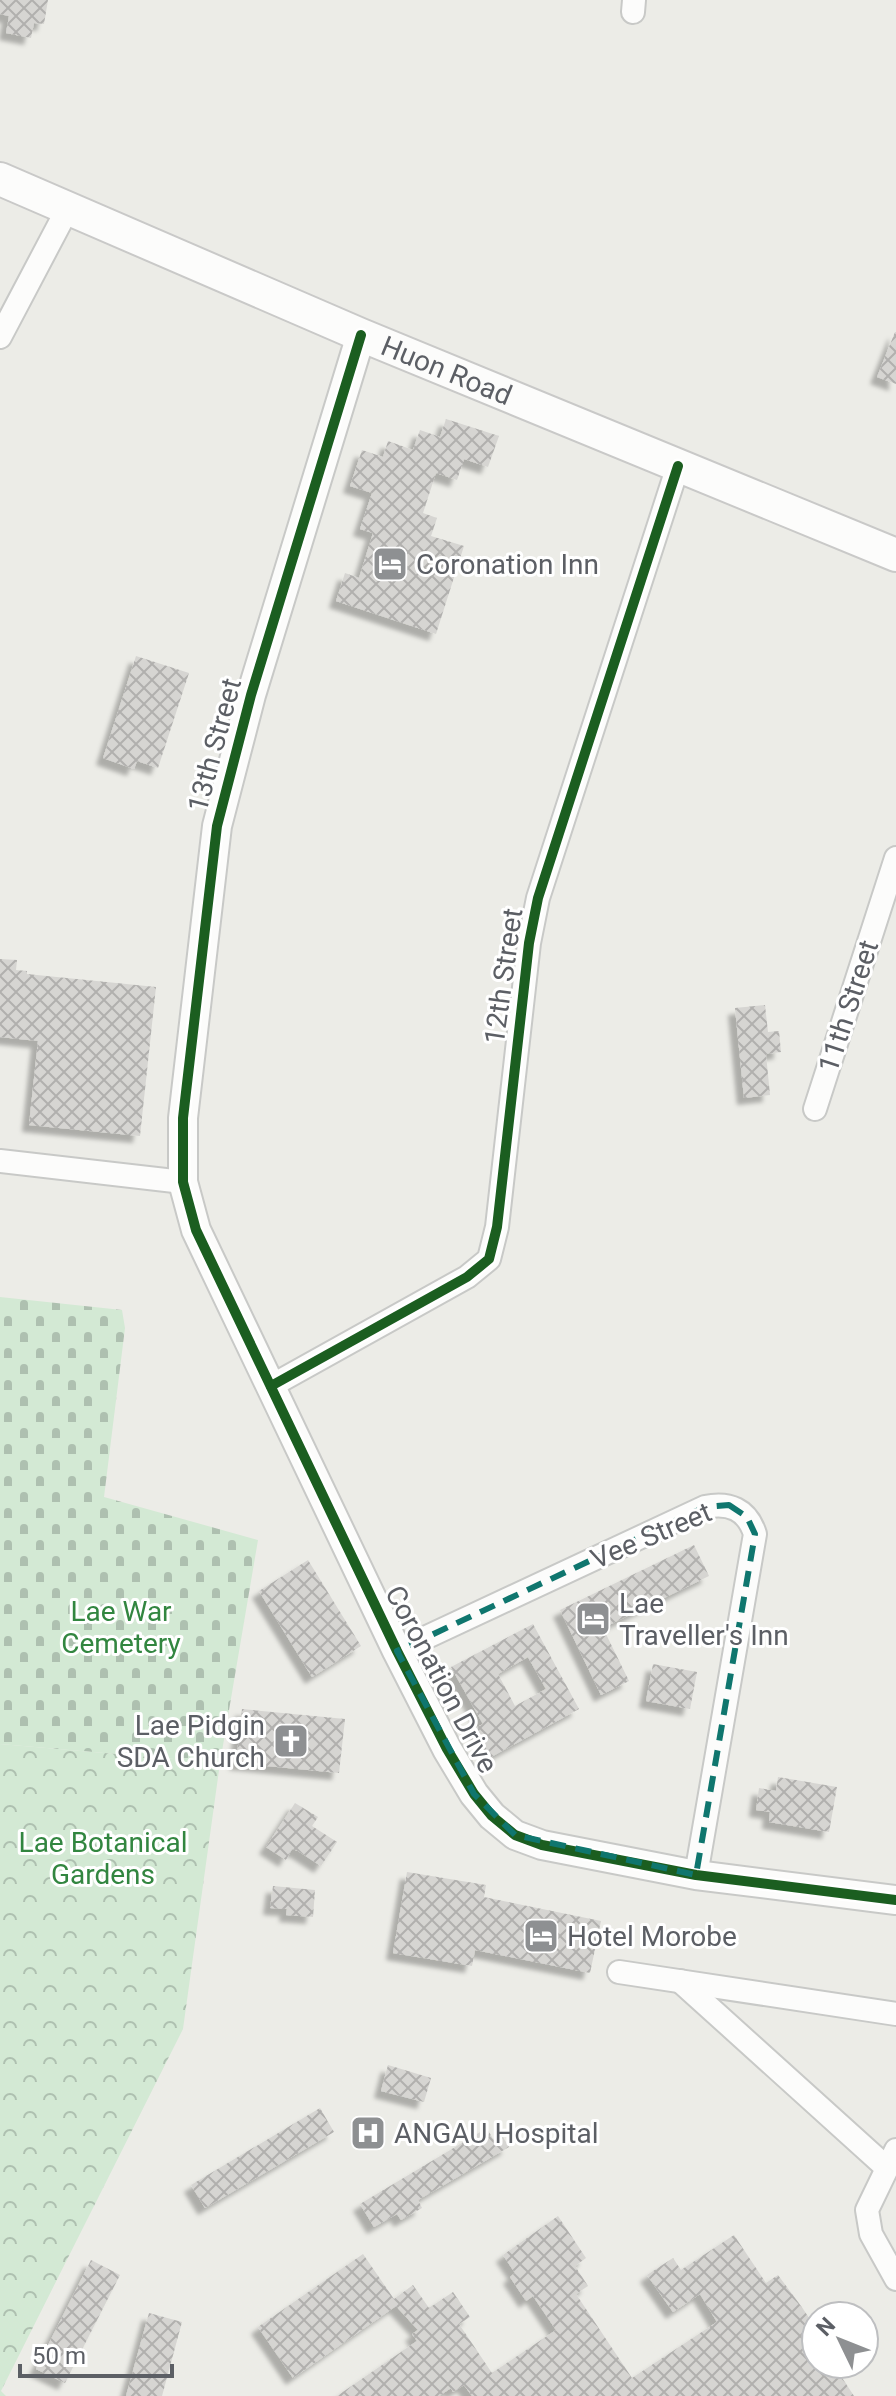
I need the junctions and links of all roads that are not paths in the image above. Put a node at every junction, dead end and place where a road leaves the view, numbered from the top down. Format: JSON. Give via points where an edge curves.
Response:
{"nodes":[{"id":1,"x":0,"y":179,"type":"edge"},
{"id":2,"x":68,"y":208,"type":"junction"},
{"id":3,"x":361,"y":335,"type":"junction"},
{"id":4,"x":0,"y":337,"type":"edge"},
{"id":5,"x":678,"y":466,"type":"junction"},
{"id":6,"x":896,"y":555,"type":"edge"},
{"id":7,"x":896,"y":858,"type":"edge"},
{"id":8,"x":815,"y":1109,"type":"dead end"},
{"id":9,"x":0,"y":1161,"type":"edge"},
{"id":10,"x":183,"y":1182,"type":"junction"},
{"id":11,"x":271,"y":1386,"type":"junction"},
{"id":12,"x":397,"y":1651,"type":"junction"},
{"id":13,"x":696,"y":1875,"type":"junction"},
{"id":14,"x":896,"y":1900,"type":"edge"},
{"id":15,"x":619,"y":1972,"type":"dead end"},
{"id":16,"x":680,"y":1981,"type":"junction"},
{"id":17,"x":896,"y":2014,"type":"edge"},
{"id":18,"x":891,"y":2159,"type":"edge"},
{"id":19,"x":896,"y":2279,"type":"edge"}],
"edges":[{"from":1,"to":2,"type":"main road","name":"Huon Road"},
{"from":2,"to":3,"type":"main road","name":"Huon Road"},
{"from":2,"to":4,"type":"street"},
{"from":3,"to":5,"type":"main road","name":"Huon Road"},
{"from":3,"to":10,"type":"street","name":"13th Street","via":[[251,695],[217,826],[183,1118]]},
{"from":5,"to":6,"type":"main road","name":"Huon Road"},
{"from":5,"to":11,"type":"street","name":"12th Street","via":[[538,898],[489,1259],[467,1277]]},
{"from":7,"to":8,"type":"street","name":"11th Street"},
{"from":9,"to":10,"type":"street"},
{"from":10,"to":11,"type":"street","name":"Coronation Drive","via":[[196,1230]]},
{"from":11,"to":12,"type":"street","name":"Coronation Drive"},
{"from":12,"to":13,"type":"street","name":"Coronation Drive","via":[[474,1794],[515,1835]]},
{"from":12,"to":13,"type":"street","name":"Vee Street","via":[[705,1507],[738,1509],[755,1534]]},
{"from":13,"to":14,"type":"street","name":"Coronation Drive"},
{"from":15,"to":16,"type":"street"},
{"from":16,"to":17,"type":"street"},
{"from":16,"to":18,"type":"street"},
{"from":18,"to":19,"type":"street","via":[[867,2210],[871,2234]]}]}
